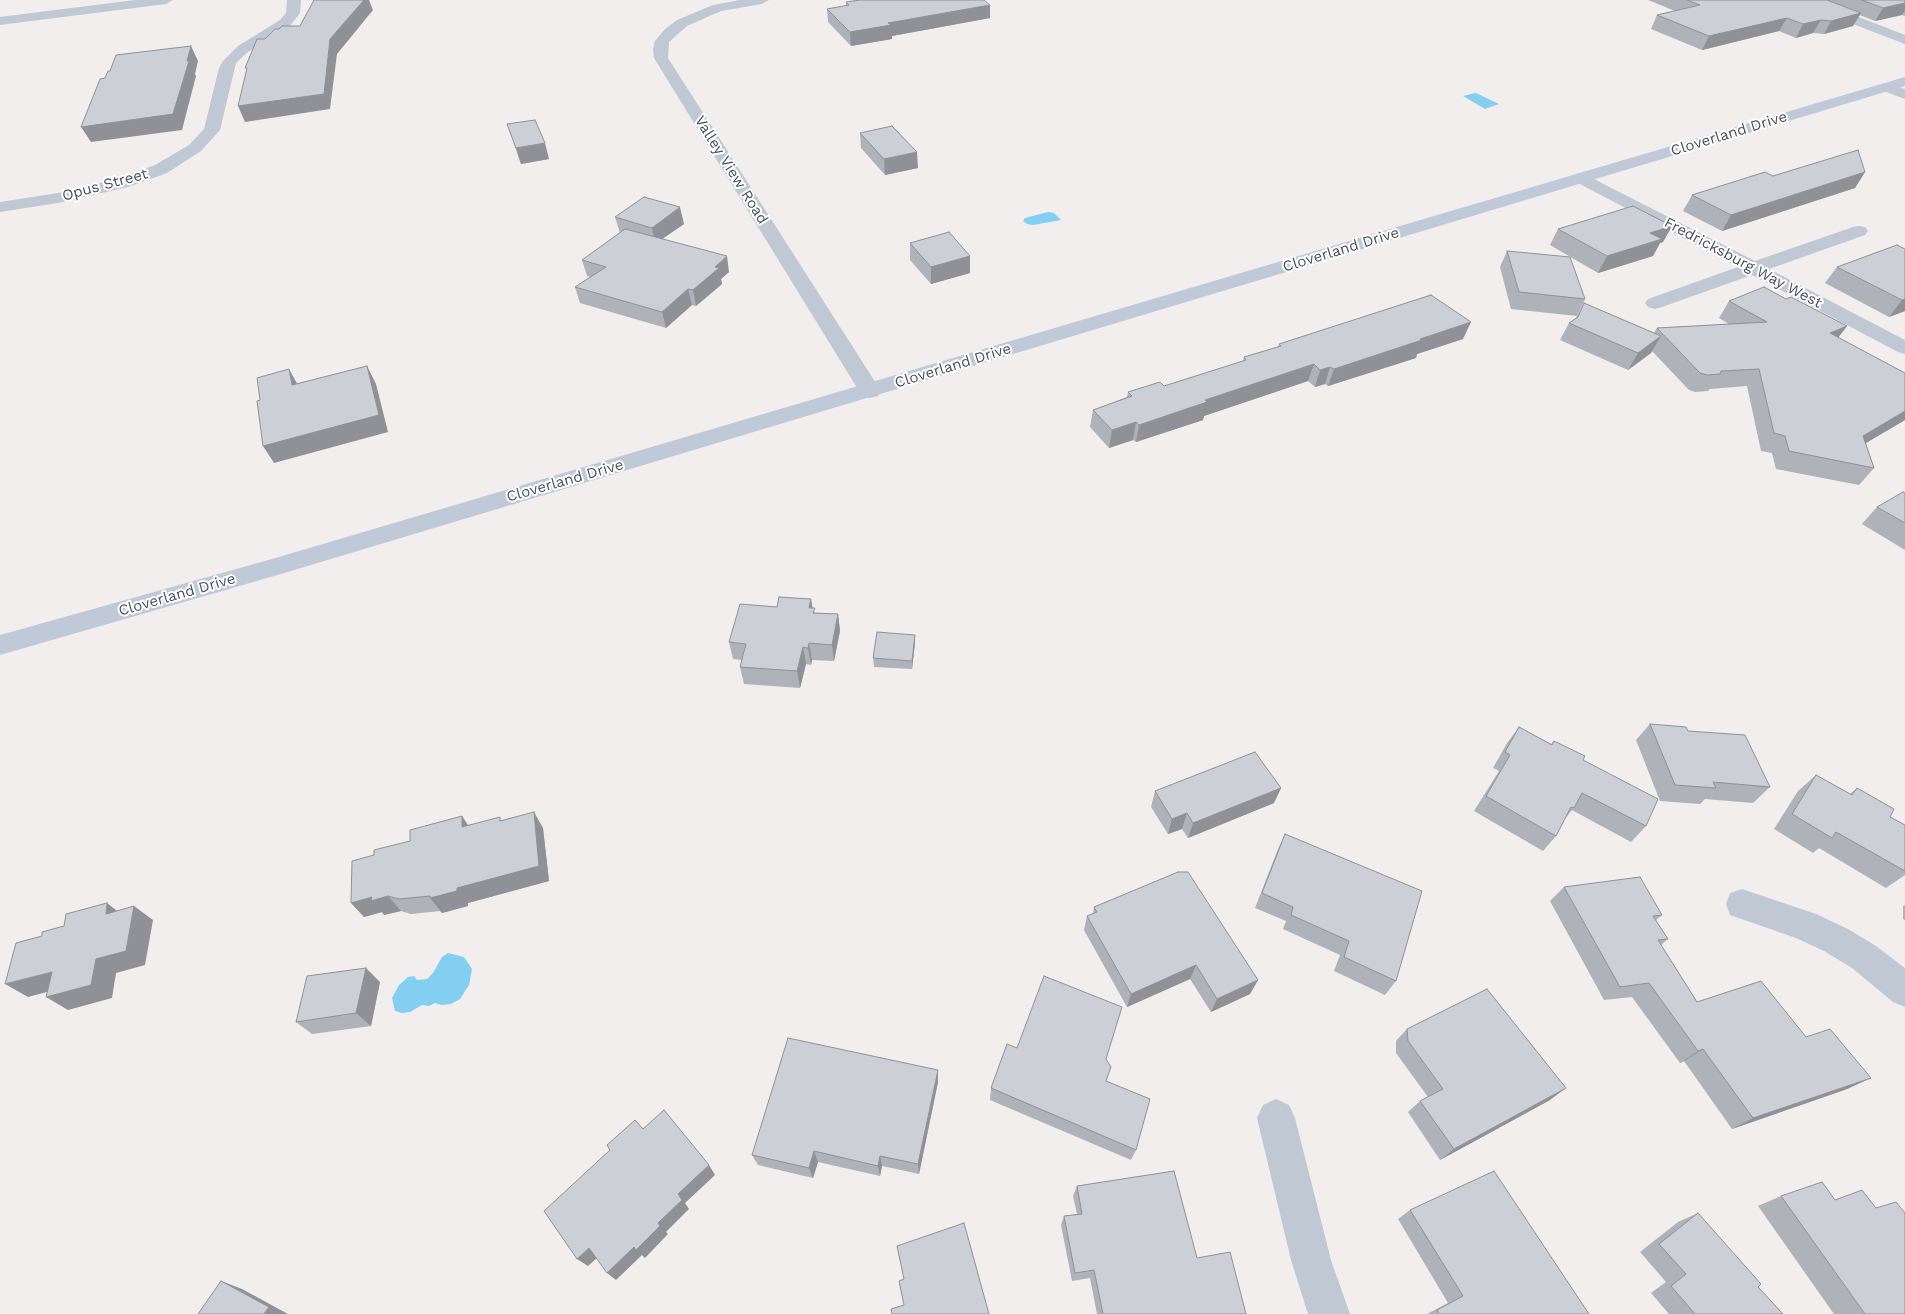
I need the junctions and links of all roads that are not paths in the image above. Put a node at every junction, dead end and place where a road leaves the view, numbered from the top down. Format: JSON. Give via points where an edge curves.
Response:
{"nodes":[{"id":1,"x":166,"y":0,"type":"edge"},
{"id":2,"x":294,"y":0,"type":"edge"},
{"id":3,"x":762,"y":0,"type":"edge"},
{"id":4,"x":1802,"y":0,"type":"edge"},
{"id":5,"x":0,"y":21,"type":"edge"},
{"id":6,"x":1905,"y":40,"type":"edge"},
{"id":7,"x":1899,"y":87,"type":"edge"},
{"id":8,"x":1582,"y":178,"type":"junction"},
{"id":9,"x":0,"y":207,"type":"edge"},
{"id":10,"x":1858,"y":231,"type":"dead end"},
{"id":11,"x":1754,"y":268,"type":"junction"},
{"id":12,"x":1655,"y":304,"type":"dead end"},
{"id":13,"x":1905,"y":348,"type":"edge"},
{"id":14,"x":870,"y":391,"type":"junction"},
{"id":15,"x":0,"y":645,"type":"edge"},
{"id":16,"x":1742,"y":904,"type":"dead end"},
{"id":17,"x":1905,"y":990,"type":"edge"},
{"id":18,"x":1276,"y":1118,"type":"dead end"},
{"id":19,"x":1329,"y":1314,"type":"edge"}],
"edges":[{"from":1,"to":5,"type":"street"},
{"from":2,"to":9,"type":"street","name":"Opus Street","via":[[293,13],[285,23],[230,61],[212,130],[195,148],[161,169],[122,183]]},
{"from":3,"to":14,"type":"street","name":"Valley View Road","via":[[718,8],[682,23],[662,41],[661,58]]},
{"from":4,"to":6,"type":"street"},
{"from":7,"to":8,"type":"street","name":"Cloverland Drive"},
{"from":8,"to":11,"type":"street","name":"Fredricksburg Way West"},
{"from":8,"to":14,"type":"street","name":"Cloverland Drive"},
{"from":10,"to":11,"type":"street"},
{"from":11,"to":12,"type":"street"},
{"from":11,"to":13,"type":"street","name":"Fredricksburg Way West"},
{"from":14,"to":15,"type":"street","name":"Cloverland Drive"},
{"from":16,"to":17,"type":"street","via":[[1804,925],[1836,940],[1864,957]]},
{"from":18,"to":19,"type":"street","via":[[1311,1260]]}]}
